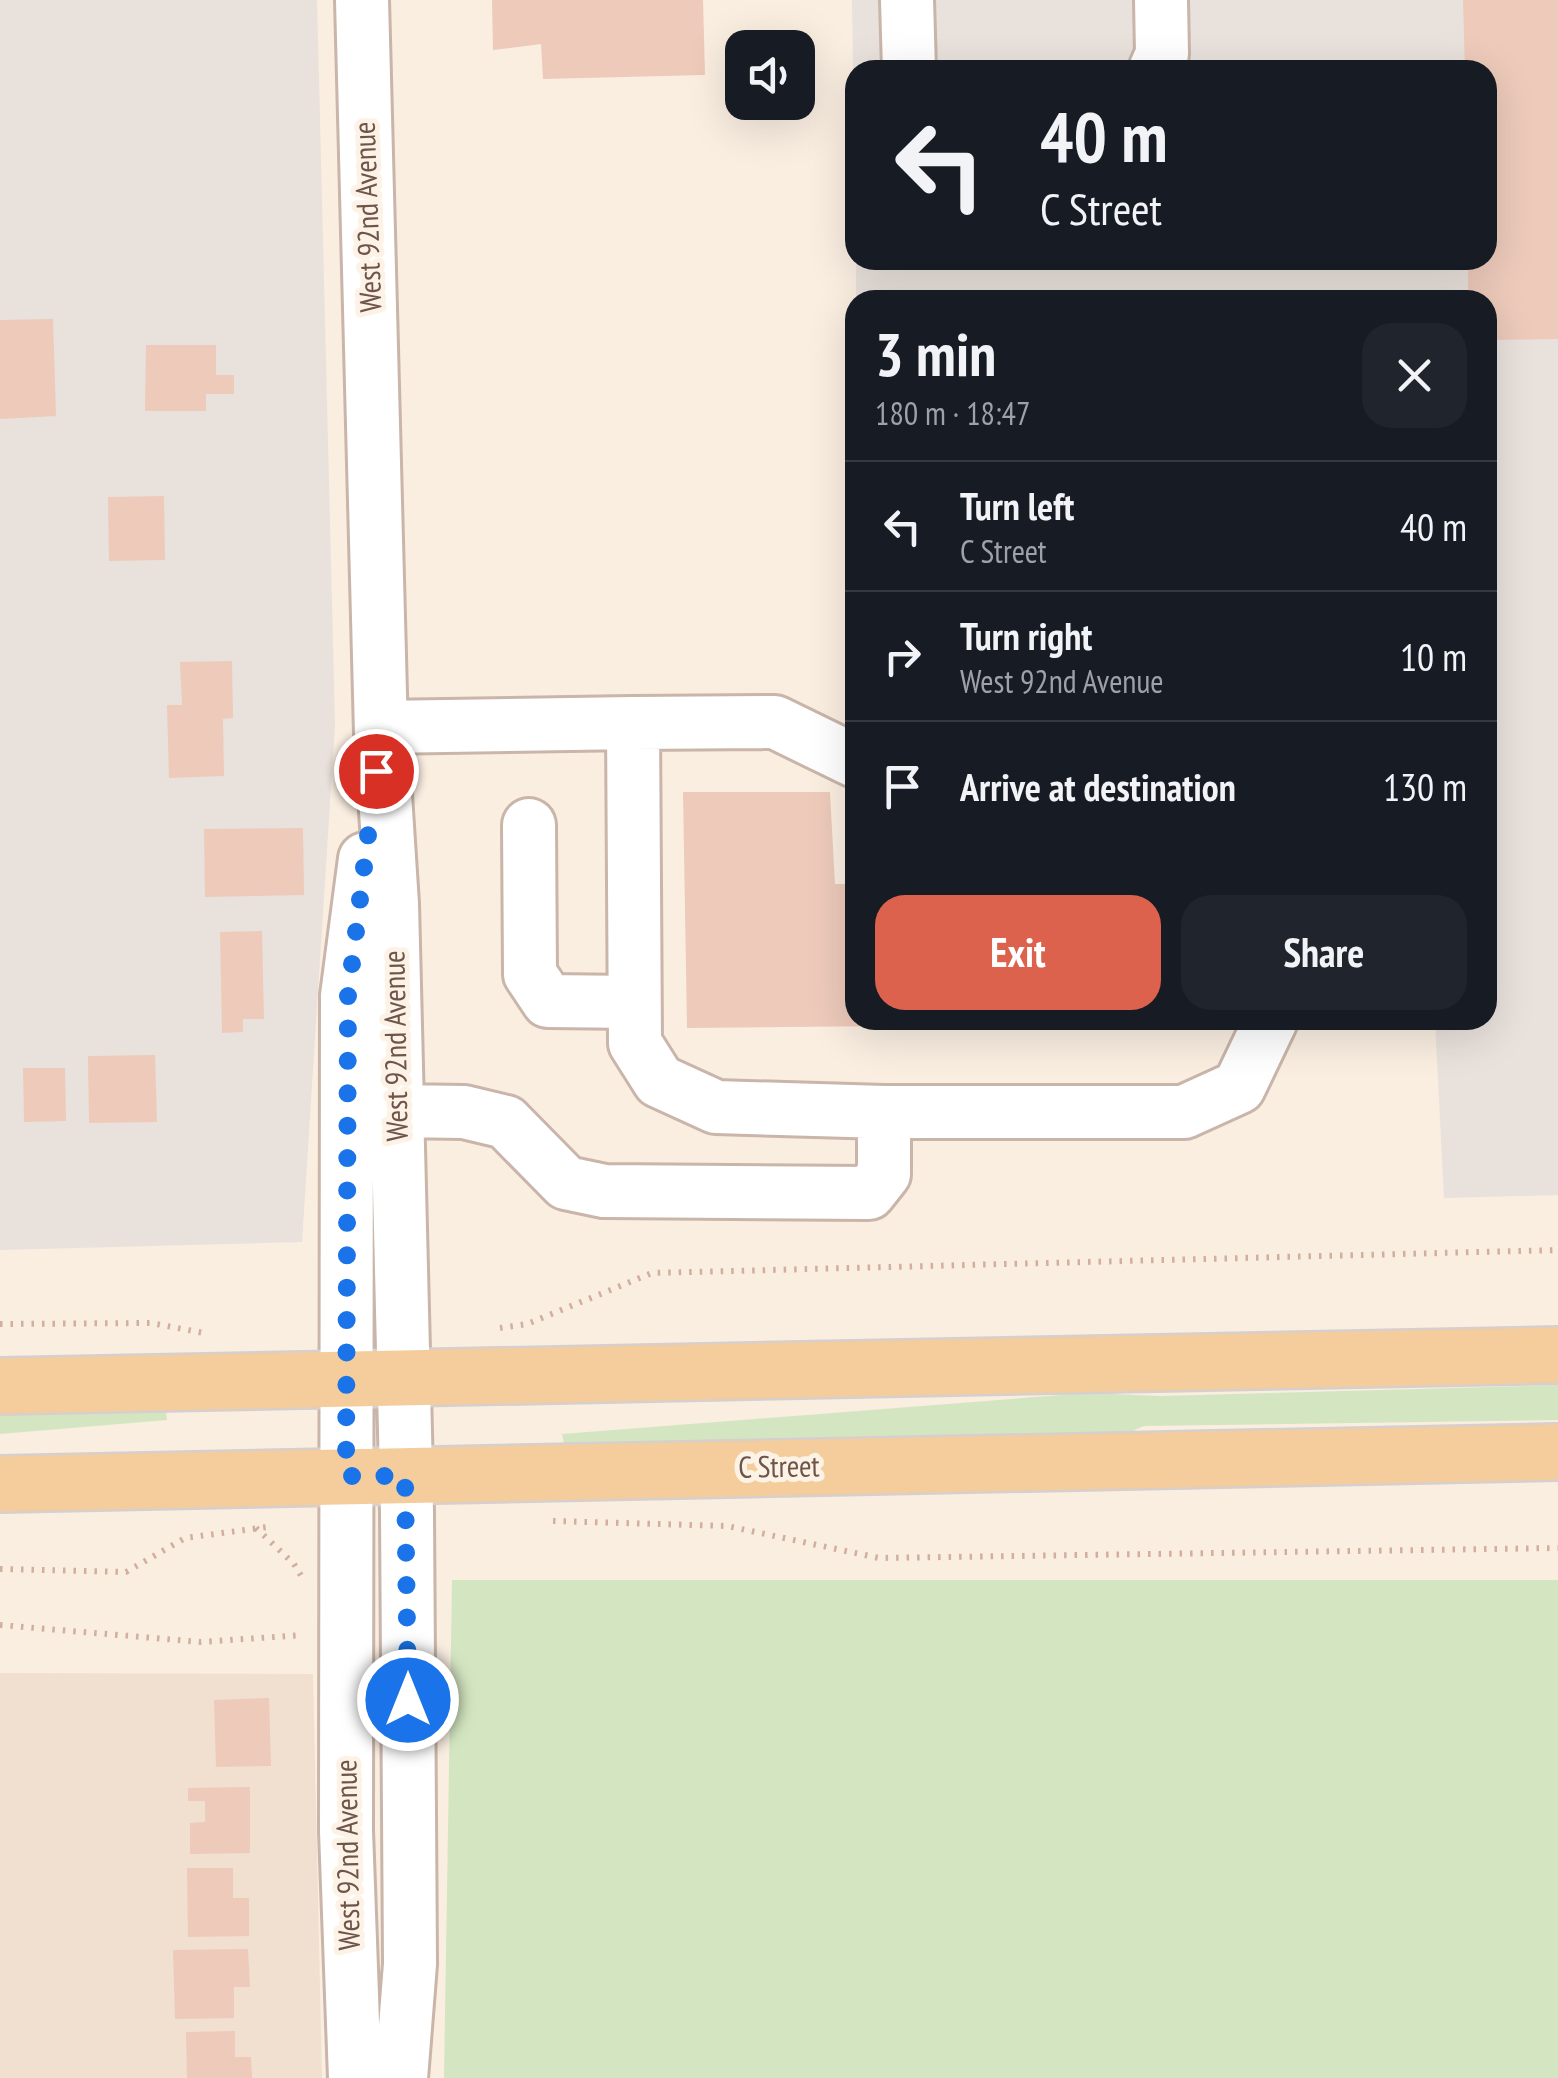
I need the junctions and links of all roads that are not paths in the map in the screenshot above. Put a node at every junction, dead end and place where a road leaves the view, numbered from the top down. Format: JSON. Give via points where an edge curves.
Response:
{"nodes":[{"id":1,"x":362,"y":0,"type":"edge"},
{"id":2,"x":907,"y":0,"type":"edge"},
{"id":3,"x":1161,"y":0,"type":"edge"},
{"id":4,"x":909,"y":60,"type":"edge"},
{"id":5,"x":1159,"y":60,"type":"edge"},
{"id":6,"x":633,"y":723,"type":"junction"},
{"id":7,"x":381,"y":730,"type":"junction"},
{"id":8,"x":845,"y":756,"type":"edge"},
{"id":9,"x":529,"y":825,"type":"dead end"},
{"id":10,"x":634,"y":1002,"type":"junction"},
{"id":11,"x":1265,"y":1030,"type":"edge"},
{"id":12,"x":397,"y":1111,"type":"junction"},
{"id":13,"x":884,"y":1112,"type":"junction"},
{"id":14,"x":1558,"y":1355,"type":"edge"},
{"id":15,"x":404,"y":1378,"type":"junction"},
{"id":16,"x":346,"y":1379,"type":"junction"},
{"id":17,"x":0,"y":1386,"type":"edge"},
{"id":18,"x":1558,"y":1452,"type":"edge"},
{"id":19,"x":346,"y":1476,"type":"junction"},
{"id":20,"x":405,"y":1476,"type":"junction"},
{"id":21,"x":0,"y":1484,"type":"edge"},
{"id":22,"x":355,"y":2078,"type":"edge"},
{"id":23,"x":401,"y":2078,"type":"edge"}],
"edges":[{"from":1,"to":7,"type":"street","name":"West 92nd Avenue"},
{"from":2,"to":4,"type":"street"},
{"from":3,"to":5,"type":"street"},
{"from":6,"to":7,"type":"street"},
{"from":6,"to":8,"type":"street","via":[[775,722]]},
{"from":6,"to":10,"type":"street"},
{"from":7,"to":12,"type":"street","name":"West 92nd Avenue"},
{"from":7,"to":16,"type":"street","name":"West 92nd Avenue","via":[[348,996]]},
{"from":9,"to":10,"type":"street","via":[[530,974],[548,1001]]},
{"from":10,"to":13,"type":"street","via":[[635,1043],[659,1081],[716,1107]]},
{"from":11,"to":13,"type":"street","via":[[1239,1087],[1184,1112]]},
{"from":12,"to":13,"type":"street","via":[[464,1112],[506,1122],[566,1183],[604,1190],[850,1193],[869,1193],[884,1174]]},
{"from":12,"to":15,"type":"street","name":"West 92nd Avenue"},
{"from":14,"to":15,"type":"main road"},
{"from":15,"to":16,"type":"main road"},
{"from":15,"to":20,"type":"street","name":"West 92nd Avenue"},
{"from":16,"to":17,"type":"main road"},
{"from":16,"to":19,"type":"street","name":"West 92nd Avenue"},
{"from":18,"to":20,"type":"main road","name":"C Street"},
{"from":19,"to":20,"type":"main road","name":"C Street"},
{"from":19,"to":21,"type":"main road","name":"C Street"},
{"from":19,"to":22,"type":"street","name":"West 92nd Avenue","via":[[346,1832]]},
{"from":20,"to":23,"type":"street","name":"West 92nd Avenue","via":[[410,1964]]}]}
